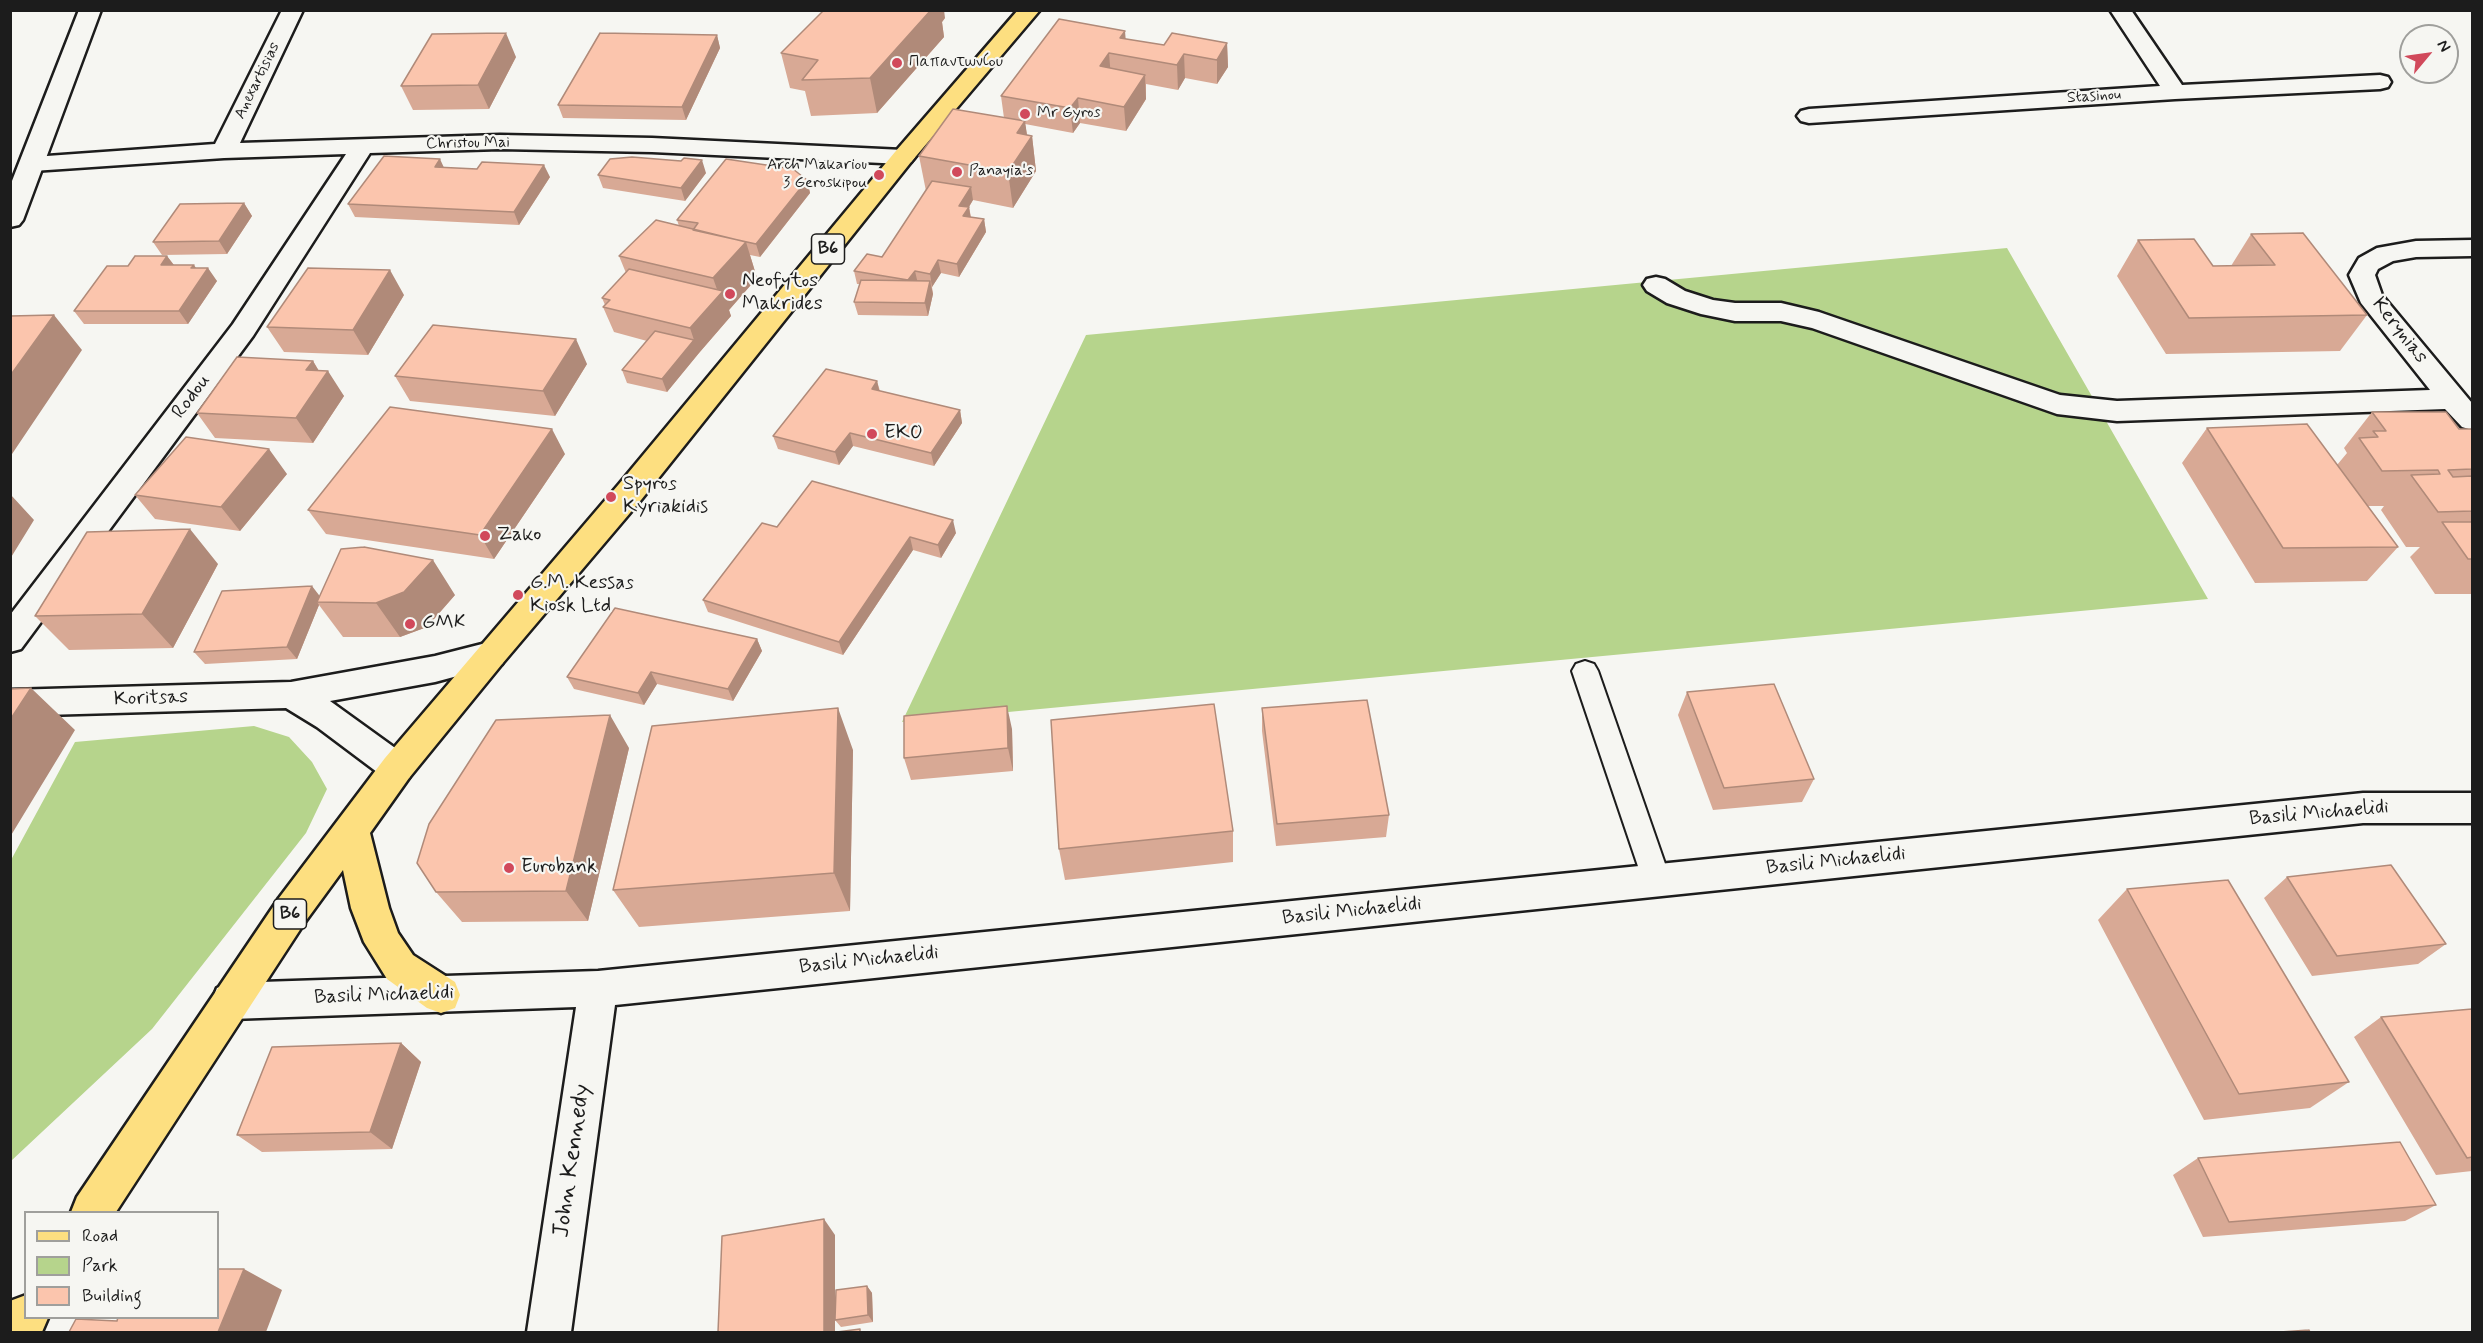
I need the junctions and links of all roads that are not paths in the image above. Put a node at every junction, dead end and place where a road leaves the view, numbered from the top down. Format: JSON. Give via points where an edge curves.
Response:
{"nodes":[{"id":1,"x":90,"y":10,"type":"edge"},
{"id":2,"x":293,"y":10,"type":"edge"},
{"id":3,"x":1030,"y":10,"type":"edge"},
{"id":4,"x":2120,"y":10,"type":"edge"},
{"id":5,"x":2380,"y":82,"type":"dead end"},
{"id":6,"x":2175,"y":92,"type":"junction"},
{"id":7,"x":1809,"y":117,"type":"dead end"},
{"id":8,"x":363,"y":146,"type":"junction"},
{"id":9,"x":224,"y":151,"type":"junction"},
{"id":10,"x":903,"y":157,"type":"junction"},
{"id":11,"x":33,"y":164,"type":"junction"},
{"id":12,"x":10,"y":220,"type":"edge"},
{"id":13,"x":2472,"y":248,"type":"edge"},
{"id":14,"x":1656,"y":285,"type":"dead end"},
{"id":15,"x":2452,"y":399,"type":"junction"},
{"id":16,"x":2472,"y":420,"type":"edge"},
{"id":17,"x":10,"y":640,"type":"edge"},
{"id":18,"x":490,"y":655,"type":"junction"},
{"id":19,"x":1586,"y":671,"type":"dead end"},
{"id":20,"x":291,"y":695,"type":"junction"},
{"id":21,"x":10,"y":703,"type":"edge"},
{"id":22,"x":397,"y":768,"type":"junction"},
{"id":23,"x":2472,"y":808,"type":"edge"},
{"id":24,"x":351,"y":829,"type":"junction"},
{"id":25,"x":1657,"y":880,"type":"junction"},
{"id":26,"x":598,"y":989,"type":"junction"},
{"id":27,"x":441,"y":995,"type":"junction"},
{"id":28,"x":231,"y":1000,"type":"junction"},
{"id":29,"x":93,"y":1211,"type":"edge"},
{"id":30,"x":25,"y":1319,"type":"edge"},
{"id":31,"x":16,"y":1332,"type":"edge"},
{"id":32,"x":549,"y":1332,"type":"edge"}],
"edges":[{"from":1,"to":11,"type":"street"},
{"from":2,"to":9,"type":"street","name":"Anexartisias"},
{"from":3,"to":10,"type":"main road","number":"B6"},
{"from":4,"to":6,"type":"street"},
{"from":5,"to":6,"type":"street","name":"Stasinou"},
{"from":6,"to":7,"type":"street","name":"Stasinou"},
{"from":8,"to":9,"type":"street","name":"Christou Mai"},
{"from":8,"to":10,"type":"street","name":"Christou Mai","via":[[500,142],[652,145]]},
{"from":8,"to":17,"type":"street","name":"Rodou","via":[[243,330]]},
{"from":9,"to":11,"type":"street","name":"Christou Mai"},
{"from":10,"to":18,"type":"main road","number":"B6","via":[[630,492]]},
{"from":11,"to":12,"type":"street"},
{"from":13,"to":15,"type":"street","name":"Kerynias","via":[[2386,254],[2368,264],[2362,275],[2370,297]]},
{"from":14,"to":15,"type":"street","via":[[1676,297],[1710,308],[1780,312],[1819,321],[2057,404],[2117,411]]},
{"from":15,"to":16,"type":"street","name":"Kerynias"},
{"from":18,"to":20,"type":"street","name":"Koritsas"},
{"from":18,"to":22,"type":"main road","number":"B6"},
{"from":19,"to":25,"type":"lane"},
{"from":20,"to":21,"type":"street","name":"Koritsas"},
{"from":20,"to":22,"type":"street","via":[[329,717]]},
{"from":22,"to":24,"type":"main road","number":"B6"},
{"from":23,"to":25,"type":"street","name":"Basili Michaelidi","via":[[2362,808]]},
{"from":24,"to":27,"type":"main road","via":[[370,908],[383,942],[400,967]]},
{"from":24,"to":28,"type":"main road","number":"B6"},
{"from":25,"to":26,"type":"street","name":"Basili Michaelidi"},
{"from":26,"to":27,"type":"street","name":"Basili Michaelidi"},
{"from":26,"to":32,"type":"street","name":"John Kennedy"},
{"from":27,"to":28,"type":"street","name":"Basili Michaelidi"},
{"from":28,"to":29,"type":"main road","number":"B6"},
{"from":30,"to":31,"type":"main road"}]}
